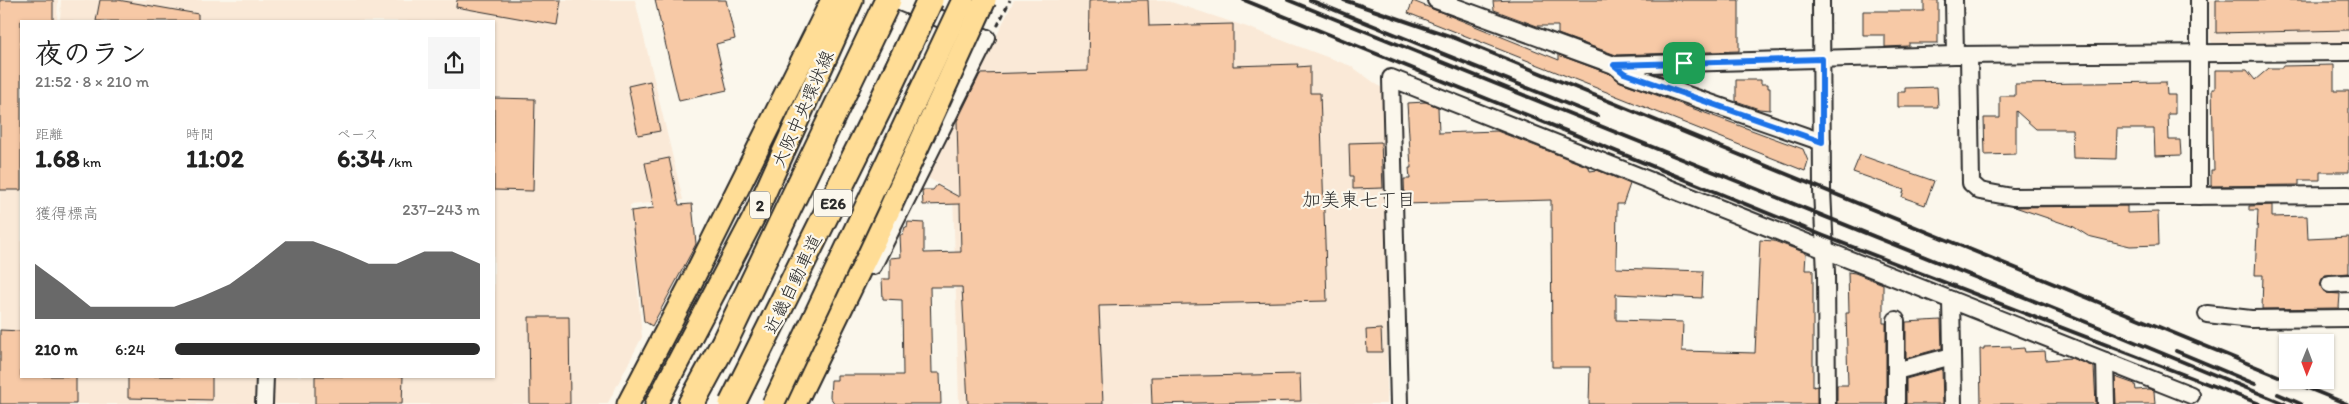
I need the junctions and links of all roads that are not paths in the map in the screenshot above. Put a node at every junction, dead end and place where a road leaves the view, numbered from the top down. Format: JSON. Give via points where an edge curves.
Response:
{"nodes":[{"id":1,"x":821,"y":0,"type":"edge"},
{"id":2,"x":832,"y":0,"type":"edge"},
{"id":3,"x":852,"y":0,"type":"edge"},
{"id":4,"x":888,"y":0,"type":"edge"},
{"id":5,"x":895,"y":0,"type":"edge"},
{"id":6,"x":930,"y":0,"type":"edge"},
{"id":7,"x":963,"y":0,"type":"edge"},
{"id":8,"x":985,"y":0,"type":"edge"},
{"id":9,"x":1436,"y":0,"type":"edge"},
{"id":10,"x":1821,"y":0,"type":"edge"},
{"id":11,"x":1954,"y":0,"type":"edge"},
{"id":12,"x":2199,"y":0,"type":"edge"},
{"id":13,"x":2349,"y":52,"type":"edge"},
{"id":14,"x":2199,"y":54,"type":"junction"},
{"id":15,"x":1962,"y":55,"type":"junction"},
{"id":16,"x":1822,"y":59,"type":"junction"},
{"id":17,"x":1614,"y":65,"type":"junction"},
{"id":18,"x":1822,"y":142,"type":"junction"},
{"id":19,"x":2349,"y":195,"type":"edge"},
{"id":20,"x":2199,"y":196,"type":"junction"},
{"id":21,"x":1824,"y":249,"type":"junction"},
{"id":22,"x":2349,"y":283,"type":"edge"},
{"id":23,"x":2330,"y":284,"type":"dead end"},
{"id":24,"x":690,"y":285,"type":"junction"},
{"id":25,"x":1951,"y":300,"type":"junction"},
{"id":26,"x":2207,"y":314,"type":"dead end"},
{"id":27,"x":2349,"y":318,"type":"edge"},
{"id":28,"x":1896,"y":320,"type":"dead end"},
{"id":29,"x":824,"y":344,"type":"junction"},
{"id":30,"x":1952,"y":356,"type":"junction"},
{"id":31,"x":2105,"y":361,"type":"junction"},
{"id":32,"x":1896,"y":371,"type":"junction"},
{"id":33,"x":265,"y":378,"type":"edge"},
{"id":34,"x":2191,"y":395,"type":"dead end"},
{"id":35,"x":264,"y":404,"type":"edge"},
{"id":36,"x":628,"y":404,"type":"edge"},
{"id":37,"x":656,"y":404,"type":"edge"},
{"id":38,"x":691,"y":404,"type":"edge"},
{"id":39,"x":732,"y":404,"type":"edge"},
{"id":40,"x":773,"y":404,"type":"edge"},
{"id":41,"x":796,"y":404,"type":"edge"},
{"id":42,"x":1399,"y":404,"type":"edge"},
{"id":43,"x":1826,"y":404,"type":"edge"},
{"id":44,"x":1896,"y":404,"type":"edge"},
{"id":45,"x":1953,"y":404,"type":"edge"},
{"id":46,"x":2106,"y":404,"type":"edge"}],
"edges":[{"from":1,"to":24,"type":"street","via":[[711,228]]},
{"from":2,"to":24,"type":"main road","number":"2"},
{"from":3,"to":37,"type":"main road","name":"大阪中央環状線","number":"2","via":[[754,218]]},
{"from":4,"to":38,"type":"highway","name":"近畿自動車道","number":"E26"},
{"from":5,"to":29,"type":"street","via":[[987,38],[863,287]]},
{"from":6,"to":39,"type":"highway","name":"近畿自動車道","number":"E26","bridge":true},
{"from":7,"to":40,"type":"main road","bridge":true},
{"from":8,"to":29,"type":"main road","bridge":true},
{"from":9,"to":17,"type":"street"},
{"from":10,"to":16,"type":"street"},
{"from":11,"to":15,"type":"street"},
{"from":12,"to":14,"type":"street"},
{"from":13,"to":14,"type":"street"},
{"from":14,"to":15,"type":"street"},
{"from":14,"to":20,"type":"street"},
{"from":15,"to":16,"type":"street"},
{"from":15,"to":20,"type":"street","via":[[1971,183],[1980,191],[2012,197]]},
{"from":16,"to":17,"type":"street"},
{"from":16,"to":18,"type":"street"},
{"from":17,"to":18,"type":"street","via":[[1624,73]]},
{"from":18,"to":21,"type":"street"},
{"from":19,"to":20,"type":"street"},
{"from":21,"to":25,"type":"street"},
{"from":21,"to":42,"type":"street","via":[[1391,78]]},
{"from":21,"to":43,"type":"street"},
{"from":22,"to":23,"type":"street"},
{"from":24,"to":36,"type":"main road","number":"2"},
{"from":25,"to":30,"type":"street"},
{"from":25,"to":31,"type":"street"},
{"from":26,"to":27,"type":"street","via":[[2251,319]]},
{"from":28,"to":32,"type":"street"},
{"from":29,"to":41,"type":"main road"},
{"from":30,"to":32,"type":"street"},
{"from":30,"to":45,"type":"street"},
{"from":31,"to":34,"type":"street"},
{"from":31,"to":46,"type":"street"},
{"from":32,"to":44,"type":"street"},
{"from":33,"to":35,"type":"street"}]}
